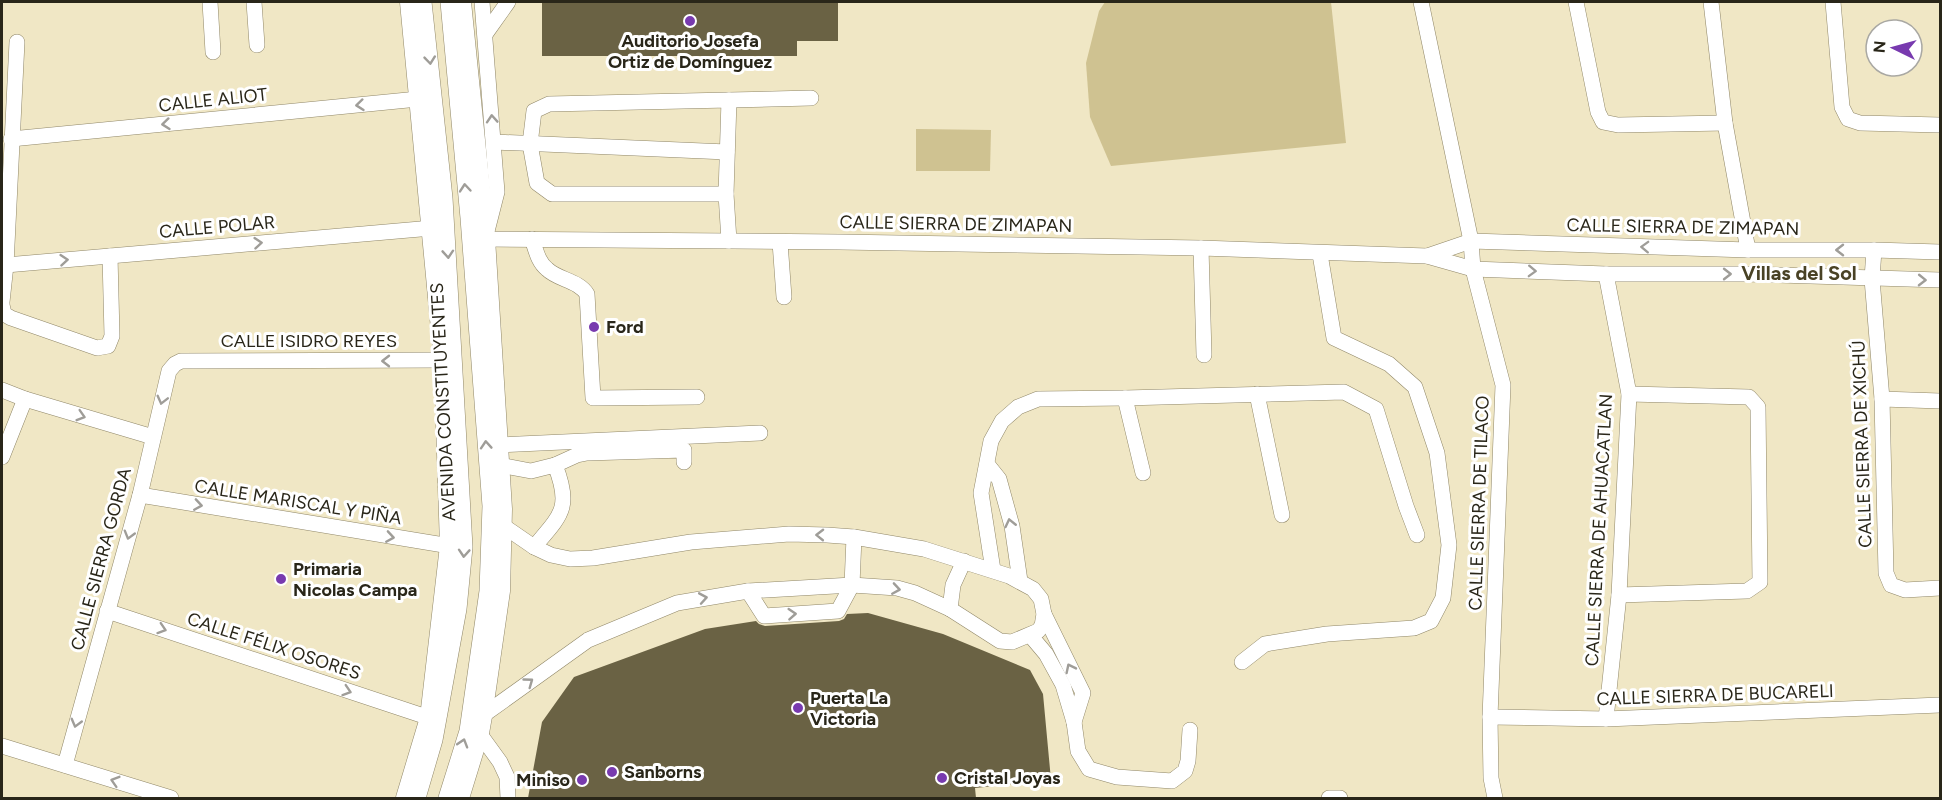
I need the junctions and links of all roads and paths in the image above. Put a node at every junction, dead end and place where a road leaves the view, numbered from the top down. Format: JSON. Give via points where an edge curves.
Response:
{"nodes":[{"id":1,"x":210,"y":2,"type":"edge"},
{"id":2,"x":254,"y":2,"type":"edge"},
{"id":3,"x":410,"y":2,"type":"edge"},
{"id":4,"x":424,"y":2,"type":"edge"},
{"id":5,"x":448,"y":2,"type":"edge"},
{"id":6,"x":461,"y":2,"type":"edge"},
{"id":7,"x":482,"y":2,"type":"edge"},
{"id":8,"x":508,"y":2,"type":"edge"},
{"id":9,"x":1421,"y":2,"type":"edge"},
{"id":10,"x":1576,"y":2,"type":"edge"},
{"id":11,"x":1711,"y":2,"type":"edge"},
{"id":12,"x":1833,"y":2,"type":"edge"},
{"id":13,"x":486,"y":33,"type":"junction"},
{"id":14,"x":17,"y":42,"type":"dead end"},
{"id":15,"x":257,"y":45,"type":"dead end"},
{"id":16,"x":213,"y":52,"type":"dead end"},
{"id":17,"x":811,"y":98,"type":"dead end"},
{"id":18,"x":418,"y":99,"type":"junction"},
{"id":19,"x":729,"y":100,"type":"junction"},
{"id":20,"x":1725,"y":123,"type":"junction"},
{"id":21,"x":1941,"y":125,"type":"edge"},
{"id":22,"x":11,"y":139,"type":"junction"},
{"id":23,"x":494,"y":142,"type":"junction"},
{"id":24,"x":530,"y":144,"type":"junction"},
{"id":25,"x":728,"y":152,"type":"junction"},
{"id":26,"x":726,"y":194,"type":"junction"},
{"id":27,"x":432,"y":228,"type":"junction"},
{"id":28,"x":485,"y":239,"type":"junction"},
{"id":29,"x":532,"y":239,"type":"junction"},
{"id":30,"x":729,"y":241,"type":"junction"},
{"id":31,"x":780,"y":242,"type":"junction"},
{"id":32,"x":1471,"y":242,"type":"junction"},
{"id":33,"x":1201,"y":248,"type":"junction"},
{"id":34,"x":1748,"y":250,"type":"junction"},
{"id":35,"x":1874,"y":250,"type":"junction"},
{"id":36,"x":1941,"y":252,"type":"edge"},
{"id":37,"x":1320,"y":254,"type":"junction"},
{"id":38,"x":110,"y":256,"type":"junction"},
{"id":39,"x":1427,"y":256,"type":"junction"},
{"id":40,"x":6,"y":266,"type":"junction"},
{"id":41,"x":1473,"y":269,"type":"junction"},
{"id":42,"x":1606,"y":274,"type":"junction"},
{"id":43,"x":1872,"y":279,"type":"junction"},
{"id":44,"x":1941,"y":280,"type":"edge"},
{"id":45,"x":784,"y":297,"type":"dead end"},
{"id":46,"x":2,"y":307,"type":"edge"},
{"id":47,"x":1204,"y":355,"type":"dead end"},
{"id":48,"x":444,"y":360,"type":"junction"},
{"id":49,"x":175,"y":364,"type":"joint"},
{"id":50,"x":2,"y":390,"type":"edge"},
{"id":51,"x":1257,"y":394,"type":"junction"},
{"id":52,"x":1629,"y":394,"type":"junction"},
{"id":53,"x":697,"y":397,"type":"dead end"},
{"id":54,"x":25,"y":399,"type":"junction"},
{"id":55,"x":1125,"y":399,"type":"junction"},
{"id":56,"x":1882,"y":399,"type":"junction"},
{"id":57,"x":1941,"y":401,"type":"edge"},
{"id":58,"x":760,"y":433,"type":"dead end"},
{"id":59,"x":153,"y":437,"type":"junction"},
{"id":60,"x":498,"y":445,"type":"junction"},
{"id":61,"x":2,"y":457,"type":"edge"},
{"id":62,"x":684,"y":462,"type":"dead end"},
{"id":63,"x":987,"y":464,"type":"junction"},
{"id":64,"x":499,"y":465,"type":"junction"},
{"id":65,"x":555,"y":465,"type":"junction"},
{"id":66,"x":1143,"y":473,"type":"dead end"},
{"id":67,"x":140,"y":495,"type":"junction"},
{"id":68,"x":1282,"y":515,"type":"dead end"},
{"id":69,"x":502,"y":525,"type":"junction"},
{"id":70,"x":1417,"y":535,"type":"dead end"},
{"id":71,"x":854,"y":537,"type":"junction"},
{"id":72,"x":450,"y":546,"type":"junction"},
{"id":73,"x":534,"y":547,"type":"junction"},
{"id":74,"x":964,"y":561,"type":"junction"},
{"id":75,"x":993,"y":570,"type":"junction"},
{"id":76,"x":1020,"y":581,"type":"junction"},
{"id":77,"x":852,"y":585,"type":"junction"},
{"id":78,"x":1941,"y":588,"type":"edge"},
{"id":79,"x":748,"y":591,"type":"junction"},
{"id":80,"x":1619,"y":595,"type":"junction"},
{"id":81,"x":950,"y":609,"type":"junction"},
{"id":82,"x":107,"y":611,"type":"junction"},
{"id":83,"x":1044,"y":614,"type":"junction"},
{"id":84,"x":1030,"y":634,"type":"junction"},
{"id":85,"x":1242,"y":662,"type":"dead end"},
{"id":86,"x":1941,"y":705,"type":"edge"},
{"id":87,"x":1490,"y":717,"type":"junction"},
{"id":88,"x":430,"y":718,"type":"junction"},
{"id":89,"x":1606,"y":719,"type":"junction"},
{"id":90,"x":1074,"y":722,"type":"junction"},
{"id":91,"x":480,"y":725,"type":"junction"},
{"id":92,"x":1190,"y":730,"type":"dead end"},
{"id":93,"x":2,"y":746,"type":"edge"},
{"id":94,"x":65,"y":765,"type":"junction"},
{"id":95,"x":171,"y":798,"type":"edge"},
{"id":96,"x":406,"y":798,"type":"edge"},
{"id":97,"x":418,"y":798,"type":"edge"},
{"id":98,"x":446,"y":798,"type":"edge"},
{"id":99,"x":459,"y":798,"type":"edge"},
{"id":100,"x":508,"y":798,"type":"edge"},
{"id":101,"x":1329,"y":798,"type":"edge"},
{"id":102,"x":1340,"y":798,"type":"edge"},
{"id":103,"x":1494,"y":798,"type":"edge"}],
"edges":[{"from":1,"to":16,"type":"street"},
{"from":2,"to":15,"type":"street"},
{"from":3,"to":18,"type":"main road","name":"AVENIDA CONSTITUYENTES"},
{"from":4,"to":97,"type":"street","one_way":true,"via":[[444,198],[465,547],[459,609],[435,740]]},
{"from":98,"to":5,"type":"street","one_way":true,"via":[[467,731],[488,591],[490,506]]},
{"from":6,"to":28,"type":"main road"},
{"from":7,"to":13,"type":"street"},
{"from":8,"to":13,"type":"street"},
{"from":9,"to":32,"type":"street","name":"CALLE SIERRA DE TILACO"},
{"from":10,"to":20,"type":"street","via":[[1603,122]]},
{"from":11,"to":20,"type":"street"},
{"from":12,"to":21,"type":"street","via":[[1842,107],[1848,119],[1860,123]]},
{"from":23,"to":13,"type":"street","one_way":true},
{"from":14,"to":22,"type":"street"},
{"from":17,"to":19,"type":"street"},
{"from":18,"to":22,"type":"street","name":"CALLE ALIOT","one_way":true},
{"from":18,"to":27,"type":"main road","name":"AVENIDA CONSTITUYENTES"},
{"from":19,"to":24,"type":"street","via":[[549,104],[534,111]]},
{"from":19,"to":25,"type":"street"},
{"from":20,"to":34,"type":"street"},
{"from":22,"to":40,"type":"street"},
{"from":23,"to":24,"type":"street"},
{"from":23,"to":28,"type":"street","via":[[497,192]]},
{"from":24,"to":25,"type":"street"},
{"from":24,"to":26,"type":"street","via":[[537,183],[552,194]]},
{"from":25,"to":26,"type":"street"},
{"from":26,"to":30,"type":"street"},
{"from":38,"to":27,"type":"street","name":"CALLE POLAR","one_way":true},
{"from":27,"to":48,"type":"main road","name":"AVENIDA CONSTITUYENTES"},
{"from":28,"to":29,"type":"street","name":"CALLE SIERRA DE ZIMAPAN"},
{"from":28,"to":60,"type":"main road"},
{"from":29,"to":30,"type":"street","name":"CALLE SIERRA DE ZIMAPAN"},
{"from":29,"to":53,"type":"street","via":[[539,260],[548,271],[583,288],[587,294],[592,398]]},
{"from":30,"to":31,"type":"street","name":"CALLE SIERRA DE ZIMAPAN"},
{"from":31,"to":33,"type":"street","name":"CALLE SIERRA DE ZIMAPAN"},
{"from":31,"to":45,"type":"street"},
{"from":34,"to":32,"type":"street","name":"CALLE SIERRA DE ZIMAPAN","one_way":true},
{"from":32,"to":39,"type":"street","name":"CALLE SIERRA DE ZIMAPAN"},
{"from":32,"to":41,"type":"street","name":"CALLE SIERRA DE TILACO"},
{"from":33,"to":37,"type":"street","name":"CALLE SIERRA DE ZIMAPAN"},
{"from":33,"to":47,"type":"street"},
{"from":35,"to":34,"type":"street","name":"CALLE SIERRA DE ZIMAPAN","one_way":true},
{"from":35,"to":36,"type":"street","name":"CALLE SIERRA DE ZIMAPAN"},
{"from":35,"to":43,"type":"street","name":"CALLE SIERRA DE XICHÚ"},
{"from":37,"to":39,"type":"street","name":"CALLE SIERRA DE ZIMAPAN"},
{"from":37,"to":85,"type":"street","via":[[1334,338],[1389,364],[1415,387],[1437,453],[1449,545],[1443,598],[1431,621],[1414,628],[1327,634],[1265,644]]},
{"from":40,"to":38,"type":"street","name":"CALLE POLAR","one_way":true},
{"from":38,"to":46,"type":"street","via":[[112,336],[108,346],[97,348],[11,318]]},
{"from":39,"to":41,"type":"street","name":"CALLE SIERRA DE ZIMAPAN"},
{"from":40,"to":46,"type":"street"},
{"from":41,"to":42,"type":"street","name":"CALLE SIERRA DE ZIMAPAN","one_way":true},
{"from":41,"to":87,"type":"street","name":"CALLE SIERRA DE TILACO","via":[[1503,385]]},
{"from":42,"to":43,"type":"street","name":"CALLE SIERRA DE ZIMAPAN","one_way":true},
{"from":42,"to":52,"type":"street","name":"CALLE SIERRA DE AHUACATLAN"},
{"from":43,"to":44,"type":"street","name":"CALLE SIERRA DE ZIMAPAN","one_way":true},
{"from":43,"to":56,"type":"street","name":"CALLE SIERRA DE XICHÚ"},
{"from":48,"to":49,"type":"street","name":"CALLE ISIDRO REYES","one_way":true},
{"from":48,"to":72,"type":"main road","name":"AVENIDA CONSTITUYENTES"},
{"from":49,"to":59,"type":"street","name":"CALLE SIERRA GORDA","one_way":true,"via":[[169,370]]},
{"from":50,"to":54,"type":"street"},
{"from":51,"to":55,"type":"street"},
{"from":51,"to":68,"type":"street"},
{"from":51,"to":70,"type":"street","via":[[1344,392],[1376,409]]},
{"from":52,"to":80,"type":"street","name":"CALLE SIERRA DE AHUACATLAN"},
{"from":52,"to":80,"type":"street","via":[[1749,397],[1758,407],[1760,582],[1747,591]]},
{"from":54,"to":59,"type":"street","one_way":true},
{"from":54,"to":61,"type":"street"},
{"from":55,"to":63,"type":"street","via":[[1038,399],[1018,407],[1002,421]]},
{"from":55,"to":66,"type":"street"},
{"from":56,"to":57,"type":"street"},
{"from":56,"to":78,"type":"street","name":"CALLE SIERRA DE XICHÚ","via":[[1886,573],[1891,585],[1905,590]]},
{"from":58,"to":60,"type":"street"},
{"from":59,"to":67,"type":"street","name":"CALLE SIERRA GORDA"},
{"from":60,"to":64,"type":"main road"},
{"from":62,"to":65,"type":"street","via":[[684,450],[577,454]]},
{"from":63,"to":75,"type":"street","via":[[981,493]]},
{"from":76,"to":63,"type":"street","one_way":true,"via":[[999,479]]},
{"from":64,"to":65,"type":"street","via":[[531,471]]},
{"from":64,"to":69,"type":"main road"},
{"from":65,"to":73,"type":"street","via":[[564,498],[560,516]]},
{"from":67,"to":72,"type":"street","name":"CALLE MARISCAL Y PIÑA","one_way":true},
{"from":67,"to":82,"type":"street","name":"CALLE SIERRA GORDA","one_way":true},
{"from":69,"to":73,"type":"street"},
{"from":69,"to":91,"type":"main road","via":[[500,591]]},
{"from":71,"to":73,"type":"street","one_way":true,"via":[[789,534],[582,559],[551,555]]},
{"from":71,"to":74,"type":"street","via":[[924,549]]},
{"from":71,"to":77,"type":"street"},
{"from":72,"to":88,"type":"main road","name":"AVENIDA CONSTITUYENTES"},
{"from":74,"to":75,"type":"street"},
{"from":74,"to":81,"type":"street","via":[[953,585]]},
{"from":75,"to":76,"type":"street"},
{"from":76,"to":83,"type":"street","via":[[1041,599]]},
{"from":77,"to":79,"type":"street"},
{"from":79,"to":77,"type":"street","one_way":true,"via":[[764,616],[838,611]]},
{"from":77,"to":81,"type":"street","one_way":true,"via":[[897,588]]},
{"from":91,"to":79,"type":"street","one_way":true,"via":[[588,640],[677,603]]},
{"from":80,"to":89,"type":"street","name":"CALLE SIERRA DE AHUACATLAN"},
{"from":81,"to":84,"type":"street","via":[[1000,640],[1012,642]]},
{"from":82,"to":88,"type":"street","name":"CALLE FÉLIX OSORES","one_way":true},
{"from":82,"to":94,"type":"street","name":"CALLE SIERRA GORDA","one_way":true},
{"from":83,"to":84,"type":"street","via":[[1042,626]]},
{"from":90,"to":83,"type":"street","one_way":true,"via":[[1083,693]]},
{"from":84,"to":90,"type":"street","via":[[1063,685]]},
{"from":86,"to":89,"type":"street","name":"CALLE SIERRA DE BUCARELI"},
{"from":87,"to":89,"type":"street","name":"CALLE SIERRA DE BUCARELI"},
{"from":87,"to":103,"type":"street","name":"CALLE SIERRA DE TILACO"},
{"from":88,"to":96,"type":"main road","name":"AVENIDA CONSTITUYENTES"},
{"from":90,"to":92,"type":"street","via":[[1078,751],[1089,769],[1118,777],[1172,781],[1185,771]]},
{"from":91,"to":99,"type":"main road"},
{"from":91,"to":100,"type":"street","via":[[507,777]]},
{"from":93,"to":94,"type":"street"},
{"from":95,"to":94,"type":"street","one_way":true},
{"from":101,"to":102,"type":"street"}]}
